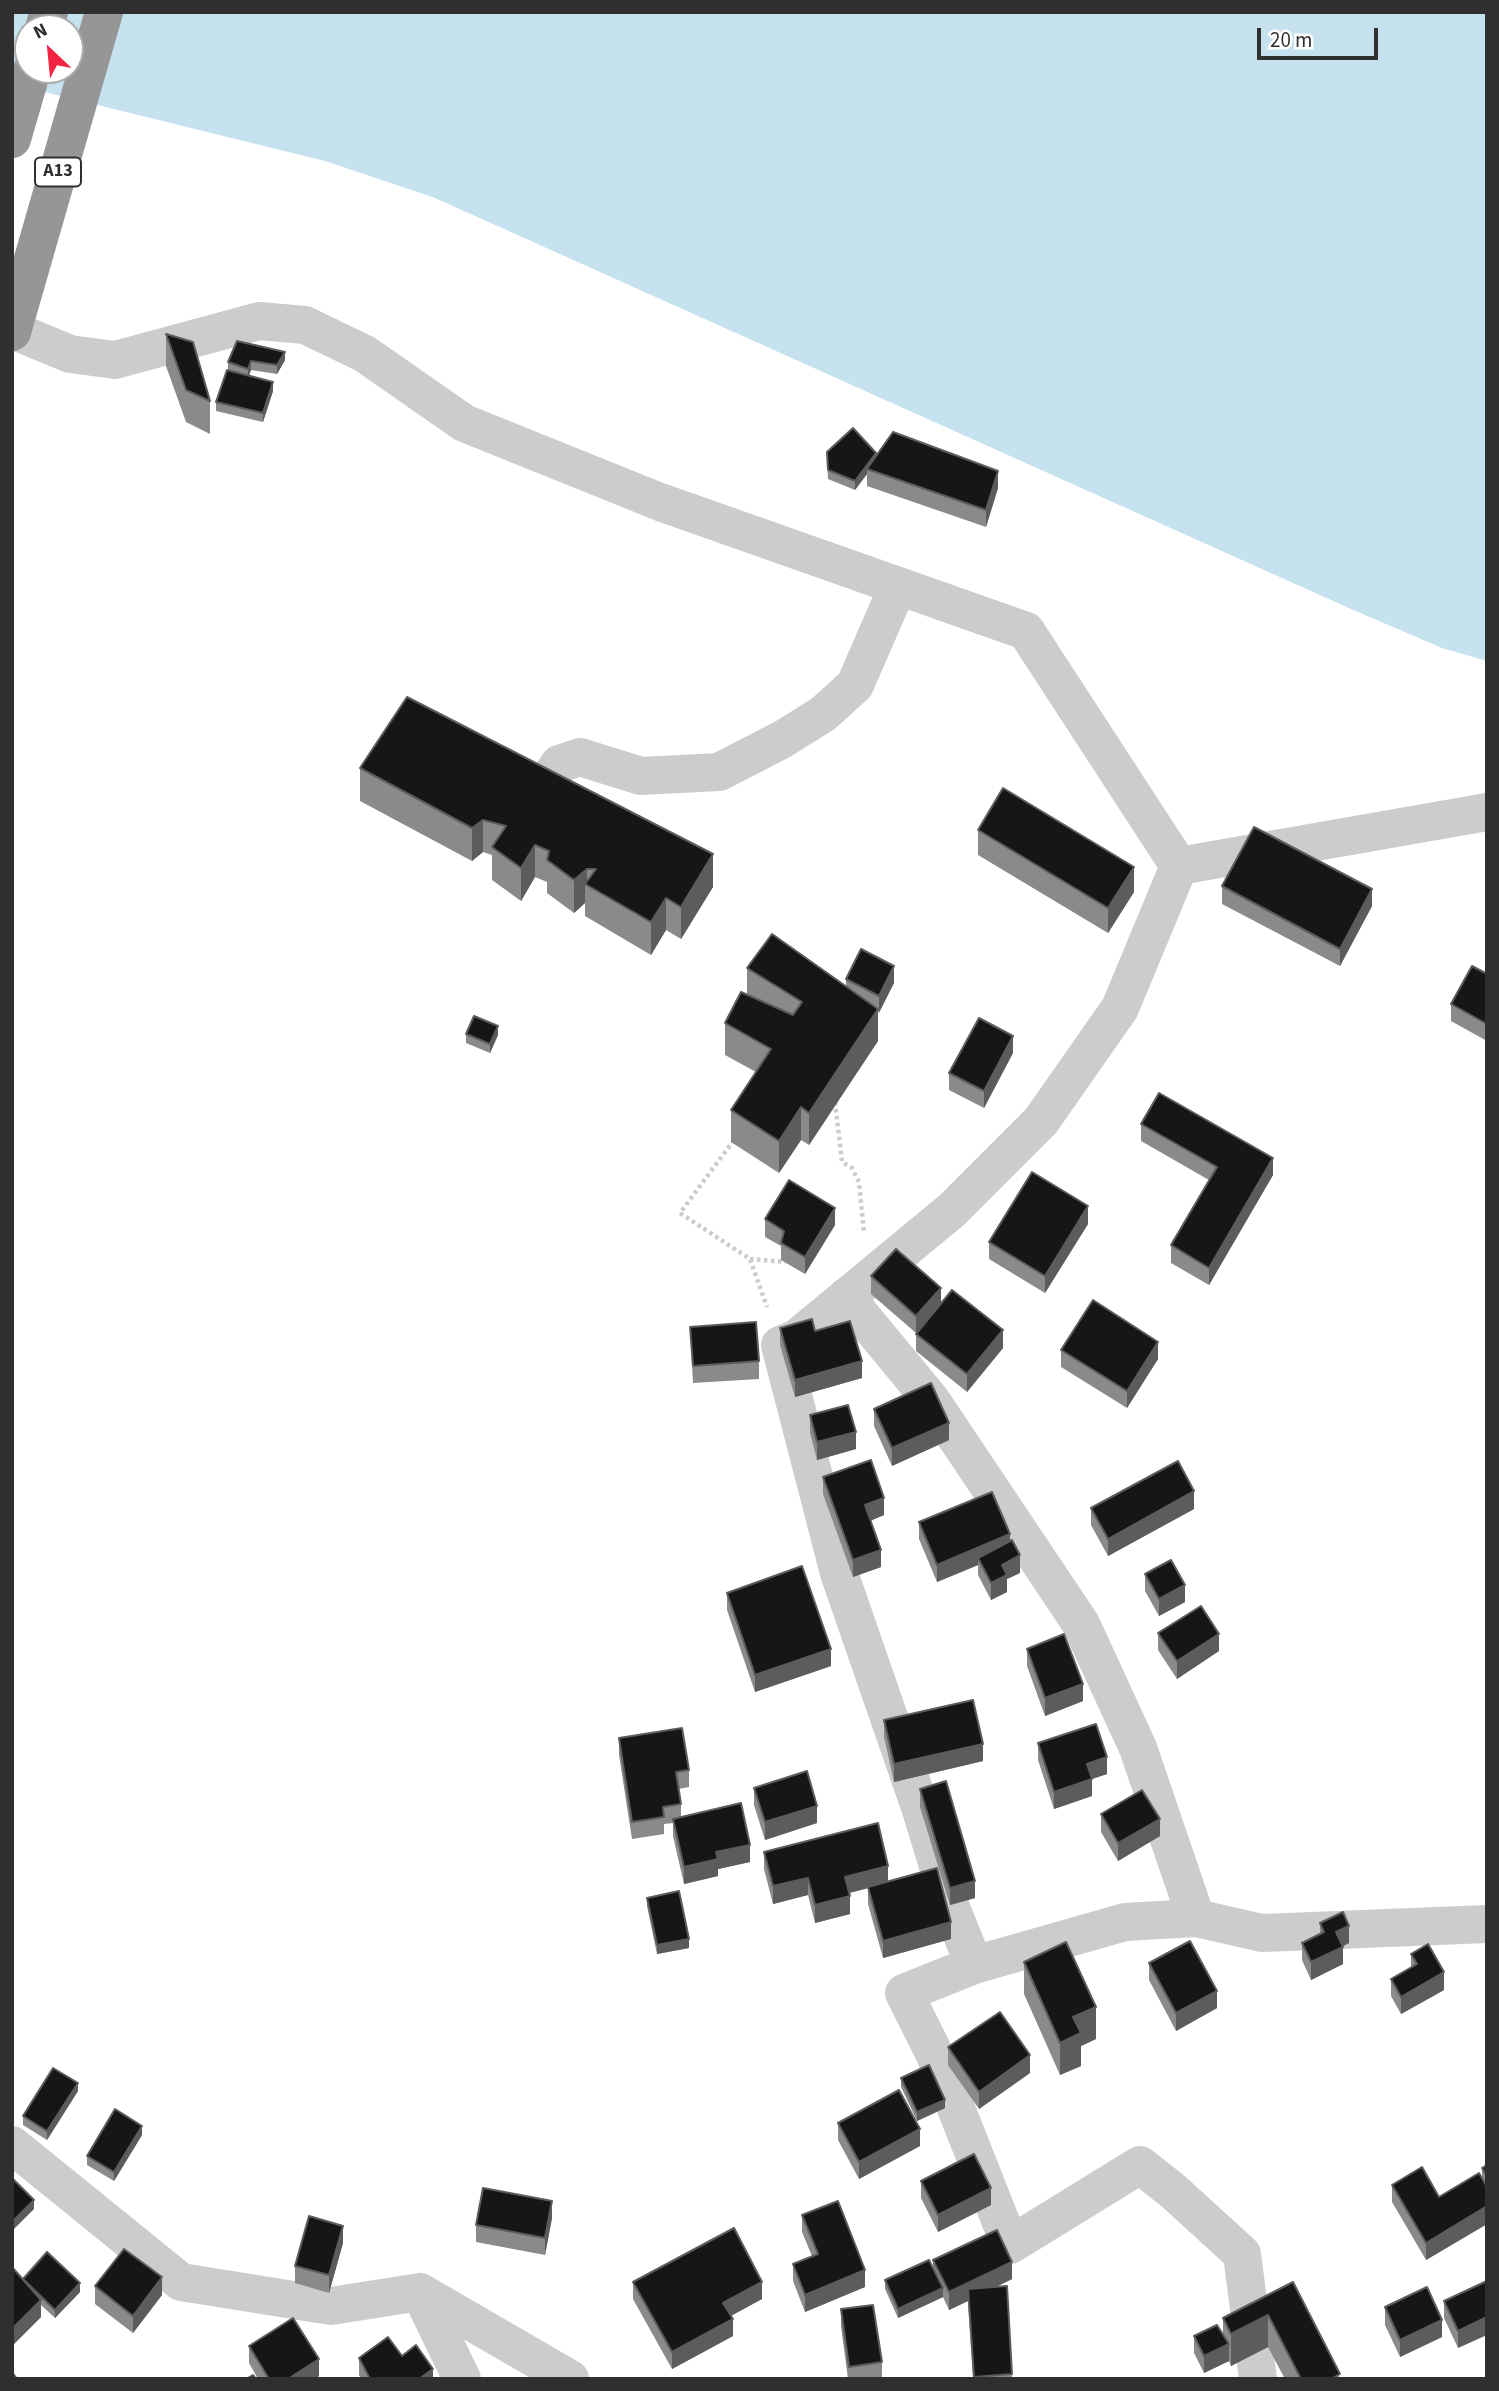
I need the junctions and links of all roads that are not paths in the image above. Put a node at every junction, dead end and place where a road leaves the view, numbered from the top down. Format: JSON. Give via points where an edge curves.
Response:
{"nodes":[{"id":1,"x":104,"y":12,"type":"edge"},
{"id":2,"x":28,"y":84,"type":"edge"},
{"id":3,"x":12,"y":139,"type":"edge"},
{"id":4,"x":12,"y":331,"type":"edge"},
{"id":5,"x":898,"y":586,"type":"junction"},
{"id":6,"x":545,"y":785,"type":"edge"},
{"id":7,"x":1487,"y":812,"type":"edge"},
{"id":8,"x":1180,"y":866,"type":"junction"},
{"id":9,"x":846,"y":1297,"type":"junction"},
{"id":10,"x":1196,"y":1918,"type":"junction"},
{"id":11,"x":1487,"y":1924,"type":"edge"},
{"id":12,"x":974,"y":1965,"type":"junction"},
{"id":13,"x":12,"y":2145,"type":"edge"},
{"id":14,"x":420,"y":2292,"type":"junction"},
{"id":15,"x":462,"y":2379,"type":"edge"},
{"id":16,"x":570,"y":2379,"type":"edge"},
{"id":17,"x":1258,"y":2379,"type":"edge"}],
"edges":[{"from":1,"to":4,"type":"highway","number":"A13"},
{"from":2,"to":3,"type":"highway"},
{"from":4,"to":5,"type":"street","via":[[70,354],[115,360],[259,321],[305,326],[365,354],[464,423],[660,502]]},
{"from":5,"to":6,"type":"street","via":[[855,685],[783,739],[719,772],[641,776],[580,757],[559,764]]},
{"from":5,"to":8,"type":"street","via":[[1026,631]]},
{"from":7,"to":8,"type":"street"},
{"from":8,"to":9,"type":"street","via":[[1120,1008],[1041,1121],[952,1210]]},
{"from":9,"to":10,"type":"street","via":[[931,1400],[1081,1624],[1138,1748]]},
{"from":9,"to":12,"type":"street","via":[[797,1338],[780,1345],[839,1573]]},
{"from":10,"to":11,"type":"street","via":[[1262,1933]]},
{"from":10,"to":12,"type":"street","via":[[1125,1922]]},
{"from":12,"to":17,"type":"street","via":[[904,1993],[935,2055],[1010,2245],[1140,2165],[1242,2254]]},
{"from":13,"to":14,"type":"street","via":[[181,2282],[331,2306]]},
{"from":14,"to":15,"type":"street"},
{"from":14,"to":16,"type":"street"}]}
